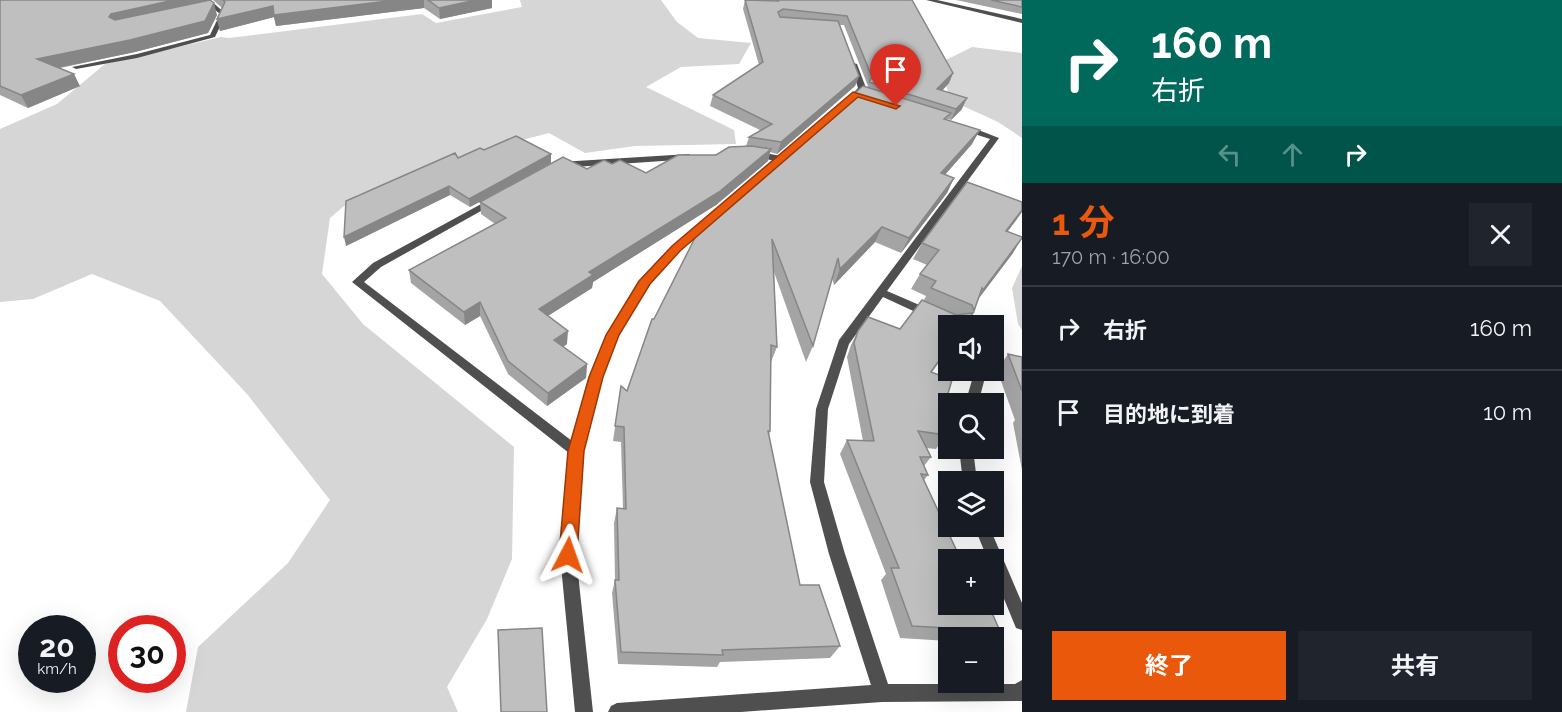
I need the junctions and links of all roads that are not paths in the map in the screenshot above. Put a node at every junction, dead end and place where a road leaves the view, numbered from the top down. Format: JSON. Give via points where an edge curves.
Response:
{"nodes":[{"id":1,"x":206,"y":0,"type":"edge"},
{"id":2,"x":929,"y":0,"type":"edge"},
{"id":3,"x":216,"y":7,"type":"junction"},
{"id":4,"x":205,"y":10,"type":"edge"},
{"id":5,"x":1022,"y":21,"type":"edge"},
{"id":6,"x":848,"y":48,"type":"edge"},
{"id":7,"x":76,"y":67,"type":"edge"},
{"id":8,"x":840,"y":108,"type":"edge"},
{"id":9,"x":952,"y":124,"type":"edge"},
{"id":10,"x":737,"y":154,"type":"edge"},
{"id":11,"x":702,"y":156,"type":"edge"},
{"id":12,"x":781,"y":159,"type":"edge"},
{"id":13,"x":550,"y":170,"type":"edge"},
{"id":14,"x":509,"y":192,"type":"edge"},
{"id":15,"x":720,"y":211,"type":"edge"},
{"id":16,"x":880,"y":292,"type":"junction"},
{"id":17,"x":938,"y":318,"type":"edge"},
{"id":18,"x":576,"y":451,"type":"junction"},
{"id":19,"x":986,"y":537,"type":"edge"},
{"id":20,"x":1022,"y":622,"type":"edge"},
{"id":21,"x":882,"y":693,"type":"junction"},
{"id":22,"x":1021,"y":693,"type":"edge"},
{"id":23,"x":584,"y":712,"type":"edge"},
{"id":24,"x":617,"y":712,"type":"edge"}],
"edges":[{"from":1,"to":3,"type":"street"},
{"from":2,"to":5,"type":"street"},
{"from":3,"to":4,"type":"street"},
{"from":3,"to":7,"type":"street","via":[[223,14],[213,36]]},
{"from":6,"to":8,"type":"street","via":[[862,96]]},
{"from":9,"to":16,"type":"street","via":[[995,138]]},
{"from":10,"to":12,"type":"street"},
{"from":11,"to":13,"type":"street","via":[[560,165]]},
{"from":14,"to":18,"type":"street","via":[[376,265],[357,282]]},
{"from":15,"to":18,"type":"street","via":[[676,248],[646,281],[613,335],[596,377]]},
{"from":16,"to":17,"type":"street"},
{"from":16,"to":21,"type":"street","via":[[843,343],[822,409],[817,482]]},
{"from":18,"to":23,"type":"street","via":[[568,555]]},
{"from":19,"to":20,"type":"street"},
{"from":21,"to":22,"type":"street"},
{"from":21,"to":24,"type":"street"}]}
